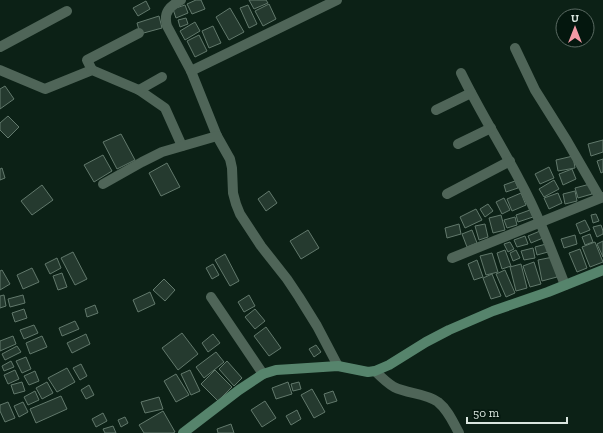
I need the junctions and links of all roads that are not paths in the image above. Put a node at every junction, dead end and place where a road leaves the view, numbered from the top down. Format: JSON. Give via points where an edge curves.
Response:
{"nodes":[{"id":1,"x":181,"y":0,"type":"edge"},
{"id":2,"x":337,"y":0,"type":"edge"},
{"id":3,"x":67,"y":11,"type":"dead end"},
{"id":4,"x":139,"y":33,"type":"dead end"},
{"id":5,"x":0,"y":47,"type":"edge"},
{"id":6,"x":515,"y":48,"type":"dead end"},
{"id":7,"x":0,"y":70,"type":"edge"},
{"id":8,"x":92,"y":70,"type":"junction"},
{"id":9,"x":191,"y":71,"type":"junction"},
{"id":10,"x":461,"y":74,"type":"dead end"},
{"id":11,"x":162,"y":77,"type":"dead end"},
{"id":12,"x":139,"y":90,"type":"junction"},
{"id":13,"x":471,"y":93,"type":"junction"},
{"id":14,"x":436,"y":110,"type":"dead end"},
{"id":15,"x":491,"y":128,"type":"junction"},
{"id":16,"x":217,"y":136,"type":"junction"},
{"id":17,"x":458,"y":144,"type":"dead end"},
{"id":18,"x":182,"y":146,"type":"junction"},
{"id":19,"x":510,"y":161,"type":"junction"},
{"id":20,"x":103,"y":184,"type":"dead end"},
{"id":21,"x":447,"y":194,"type":"dead end"},
{"id":22,"x":601,"y":197,"type":"edge"},
{"id":23,"x":541,"y":223,"type":"junction"},
{"id":24,"x":452,"y":258,"type":"dead end"},
{"id":25,"x":603,"y":270,"type":"edge"},
{"id":26,"x":565,"y":285,"type":"junction"},
{"id":27,"x":211,"y":297,"type":"dead end"},
{"id":28,"x":338,"y":366,"type":"junction"},
{"id":29,"x":375,"y":371,"type":"junction"},
{"id":30,"x":263,"y":374,"type":"junction"},
{"id":31,"x":183,"y":433,"type":"edge"},
{"id":32,"x":459,"y":433,"type":"edge"}],
"edges":[{"from":1,"to":9,"type":"street","via":[[169,9],[166,20]]},
{"from":2,"to":9,"type":"street"},
{"from":3,"to":5,"type":"street"},
{"from":4,"to":8,"type":"street","via":[[87,60]]},
{"from":6,"to":22,"type":"street","via":[[535,90]]},
{"from":7,"to":8,"type":"street","via":[[45,89]]},
{"from":8,"to":12,"type":"street"},
{"from":9,"to":16,"type":"street"},
{"from":10,"to":13,"type":"street"},
{"from":11,"to":12,"type":"street"},
{"from":12,"to":18,"type":"street","via":[[165,108]]},
{"from":13,"to":14,"type":"street"},
{"from":13,"to":15,"type":"street"},
{"from":15,"to":17,"type":"street"},
{"from":15,"to":19,"type":"street"},
{"from":16,"to":18,"type":"street"},
{"from":16,"to":28,"type":"street","via":[[230,159],[233,193],[240,214],[303,302]]},
{"from":18,"to":20,"type":"street","via":[[162,152]]},
{"from":19,"to":21,"type":"street"},
{"from":19,"to":23,"type":"street"},
{"from":22,"to":23,"type":"street"},
{"from":23,"to":24,"type":"street"},
{"from":23,"to":26,"type":"street"},
{"from":25,"to":26,"type":"street"},
{"from":26,"to":29,"type":"street","via":[[449,330]]},
{"from":27,"to":30,"type":"street"},
{"from":28,"to":29,"type":"street"},
{"from":28,"to":30,"type":"street","via":[[276,370]]},
{"from":29,"to":32,"type":"street","via":[[394,387],[438,402]]},
{"from":30,"to":31,"type":"street"}]}
